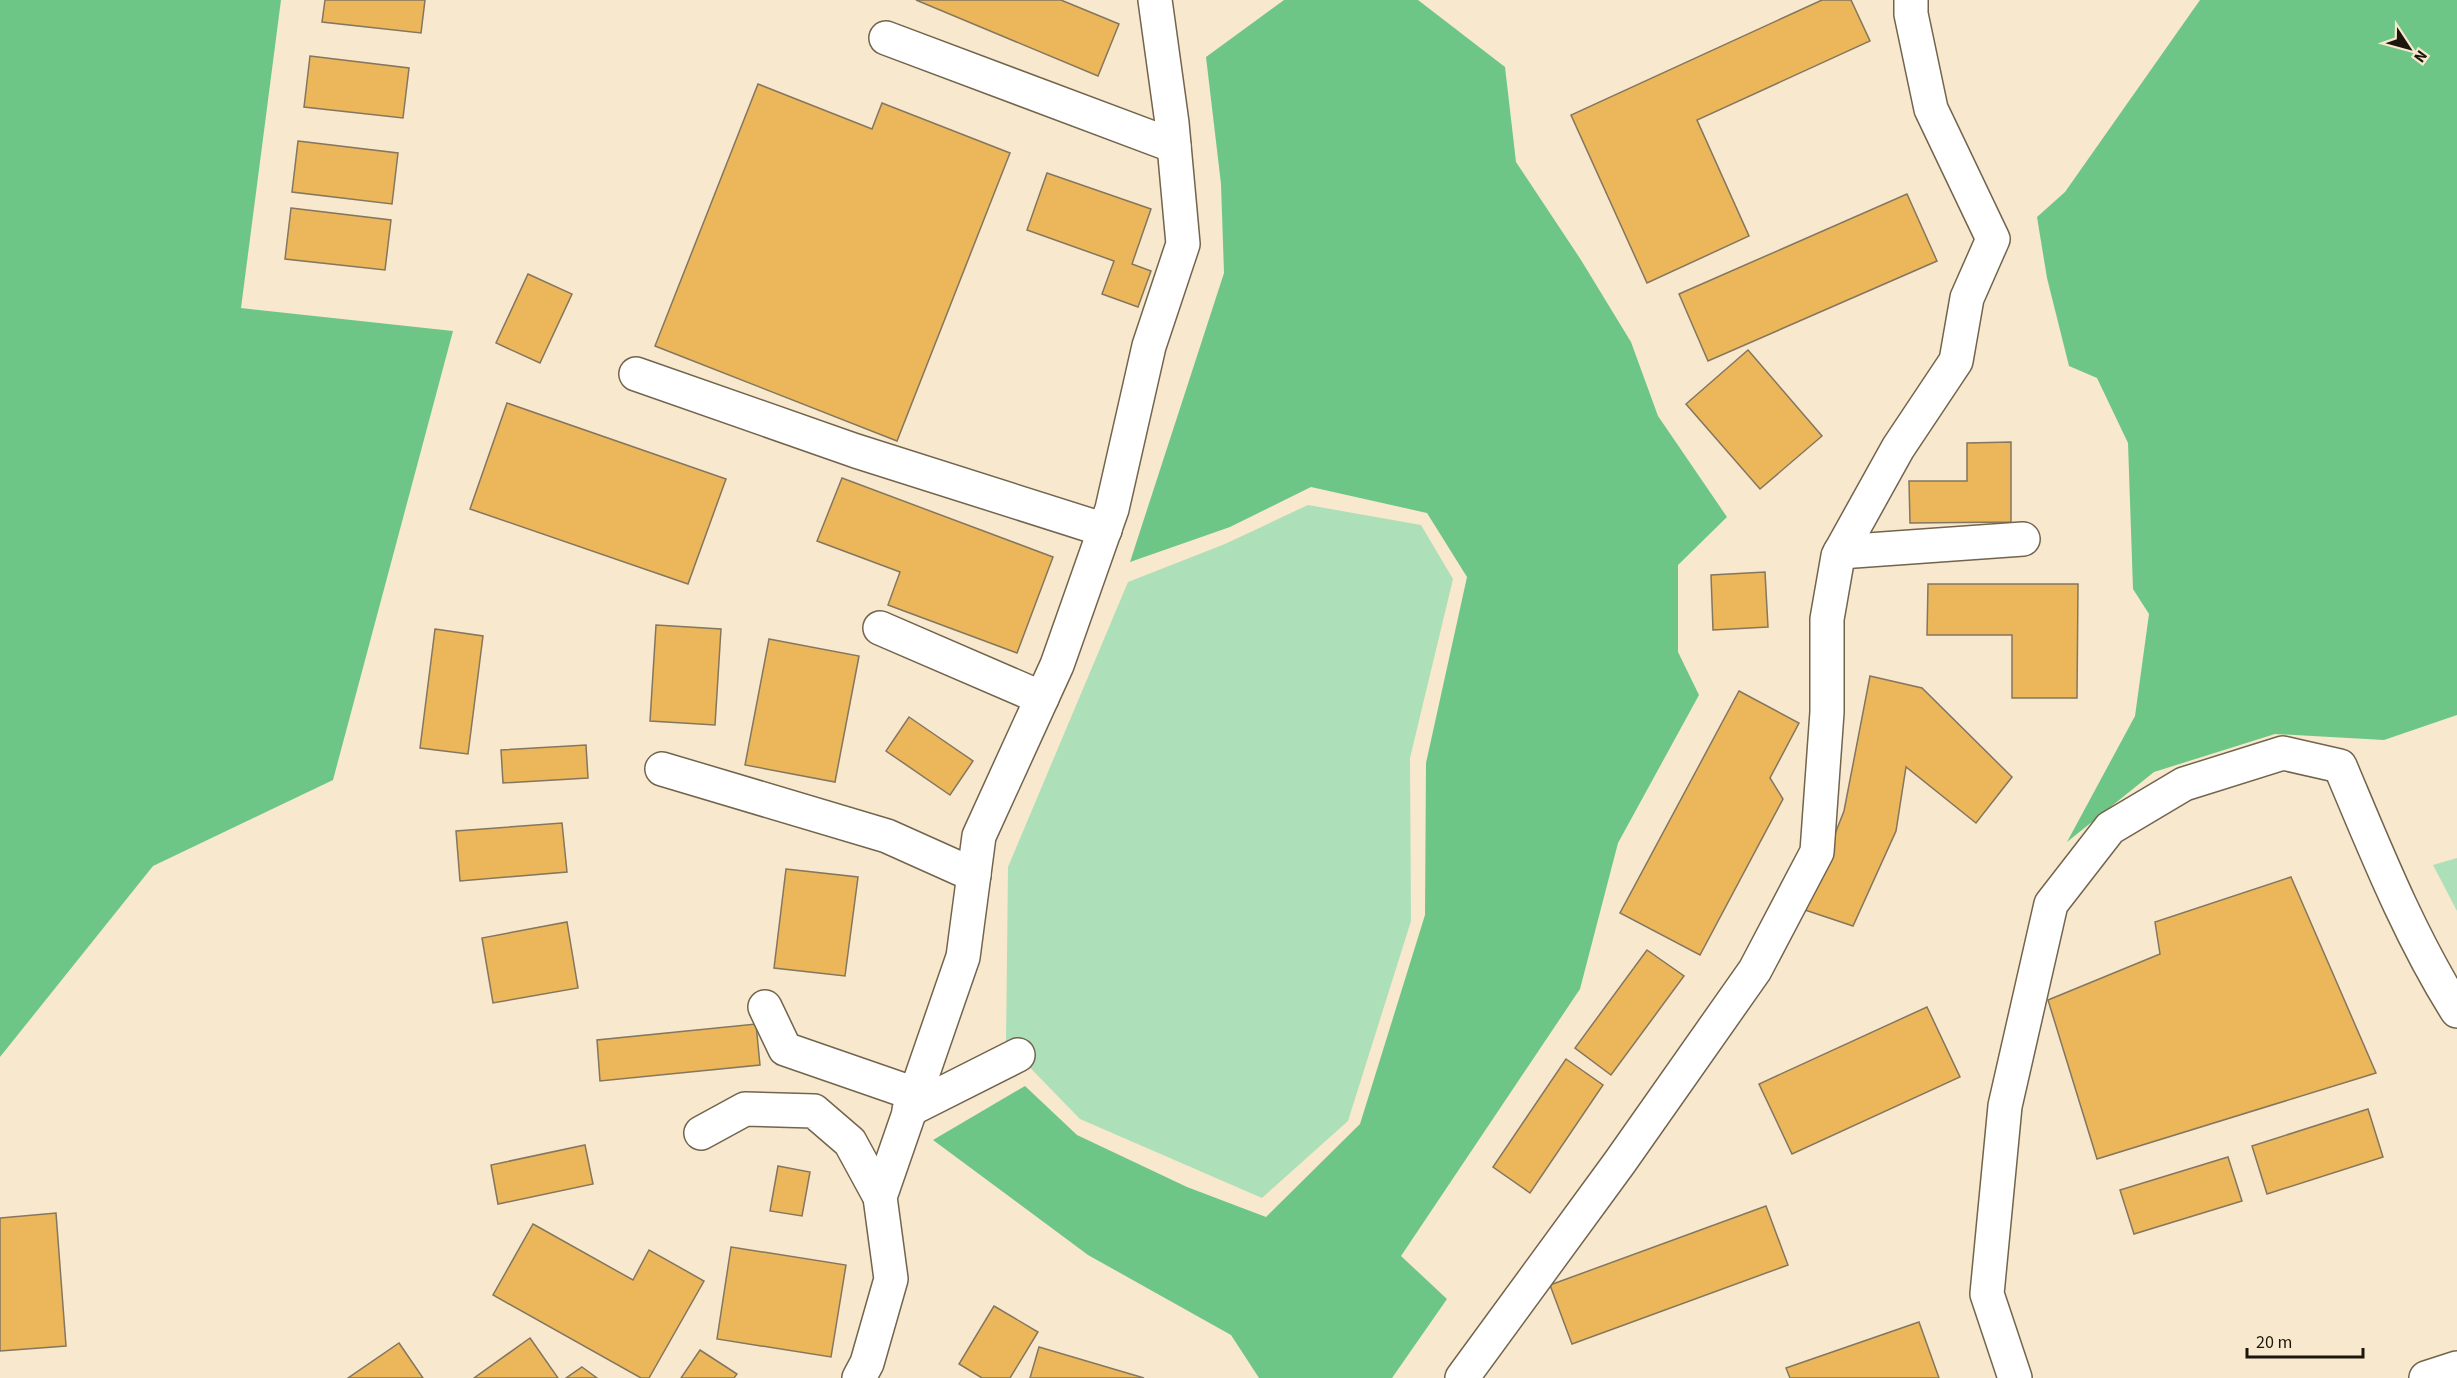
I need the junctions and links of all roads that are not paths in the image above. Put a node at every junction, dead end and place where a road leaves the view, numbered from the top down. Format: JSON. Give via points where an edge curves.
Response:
{"nodes":[{"id":1,"x":1155,"y":0,"type":"edge"},
{"id":2,"x":1911,"y":0,"type":"edge"},
{"id":3,"x":886,"y":38,"type":"dead end"},
{"id":4,"x":1174,"y":146,"type":"junction"},
{"id":5,"x":636,"y":374,"type":"dead end"},
{"id":6,"x":1105,"y":530,"type":"junction"},
{"id":7,"x":2023,"y":539,"type":"dead end"},
{"id":8,"x":1840,"y":552,"type":"junction"},
{"id":9,"x":880,"y":628,"type":"dead end"},
{"id":10,"x":1042,"y":698,"type":"junction"},
{"id":11,"x":662,"y":769,"type":"dead end"},
{"id":12,"x":974,"y":875,"type":"junction"},
{"id":13,"x":765,"y":1007,"type":"dead end"},
{"id":14,"x":2457,"y":1011,"type":"edge"},
{"id":15,"x":1018,"y":1055,"type":"dead end"},
{"id":16,"x":912,"y":1102,"type":"junction"},
{"id":17,"x":700,"y":1133,"type":"dead end"},
{"id":18,"x":880,"y":1197,"type":"junction"},
{"id":19,"x":2457,"y":1368,"type":"edge"},
{"id":20,"x":859,"y":1378,"type":"edge"},
{"id":21,"x":1462,"y":1378,"type":"edge"},
{"id":22,"x":2015,"y":1378,"type":"edge"},
{"id":23,"x":2426,"y":1378,"type":"edge"}],
"edges":[{"from":1,"to":4,"type":"street"},
{"from":2,"to":8,"type":"street","via":[[1931,109],[1993,239],[1967,298],[1956,361],[1898,448]]},
{"from":3,"to":4,"type":"street"},
{"from":4,"to":6,"type":"street","via":[[1183,244],[1149,346]]},
{"from":5,"to":6,"type":"street","via":[[856,451]]},
{"from":6,"to":10,"type":"street"},
{"from":7,"to":8,"type":"street"},
{"from":8,"to":21,"type":"street","via":[[1827,619],[1827,712],[1817,852],[1755,970]]},
{"from":9,"to":10,"type":"street"},
{"from":10,"to":12,"type":"street","via":[[979,836]]},
{"from":11,"to":12,"type":"street","via":[[887,836]]},
{"from":12,"to":16,"type":"street","via":[[963,957]]},
{"from":13,"to":16,"type":"street","via":[[785,1049]]},
{"from":14,"to":22,"type":"street","via":[[2432,972],[2340,766],[2283,753],[2184,784],[2110,828],[2051,904],[2005,1106],[1987,1294]]},
{"from":15,"to":16,"type":"street"},
{"from":16,"to":18,"type":"street"},
{"from":17,"to":18,"type":"street","via":[[745,1109],[813,1111],[850,1142]]},
{"from":18,"to":20,"type":"street","via":[[891,1279]]},
{"from":19,"to":23,"type":"street"}]}
